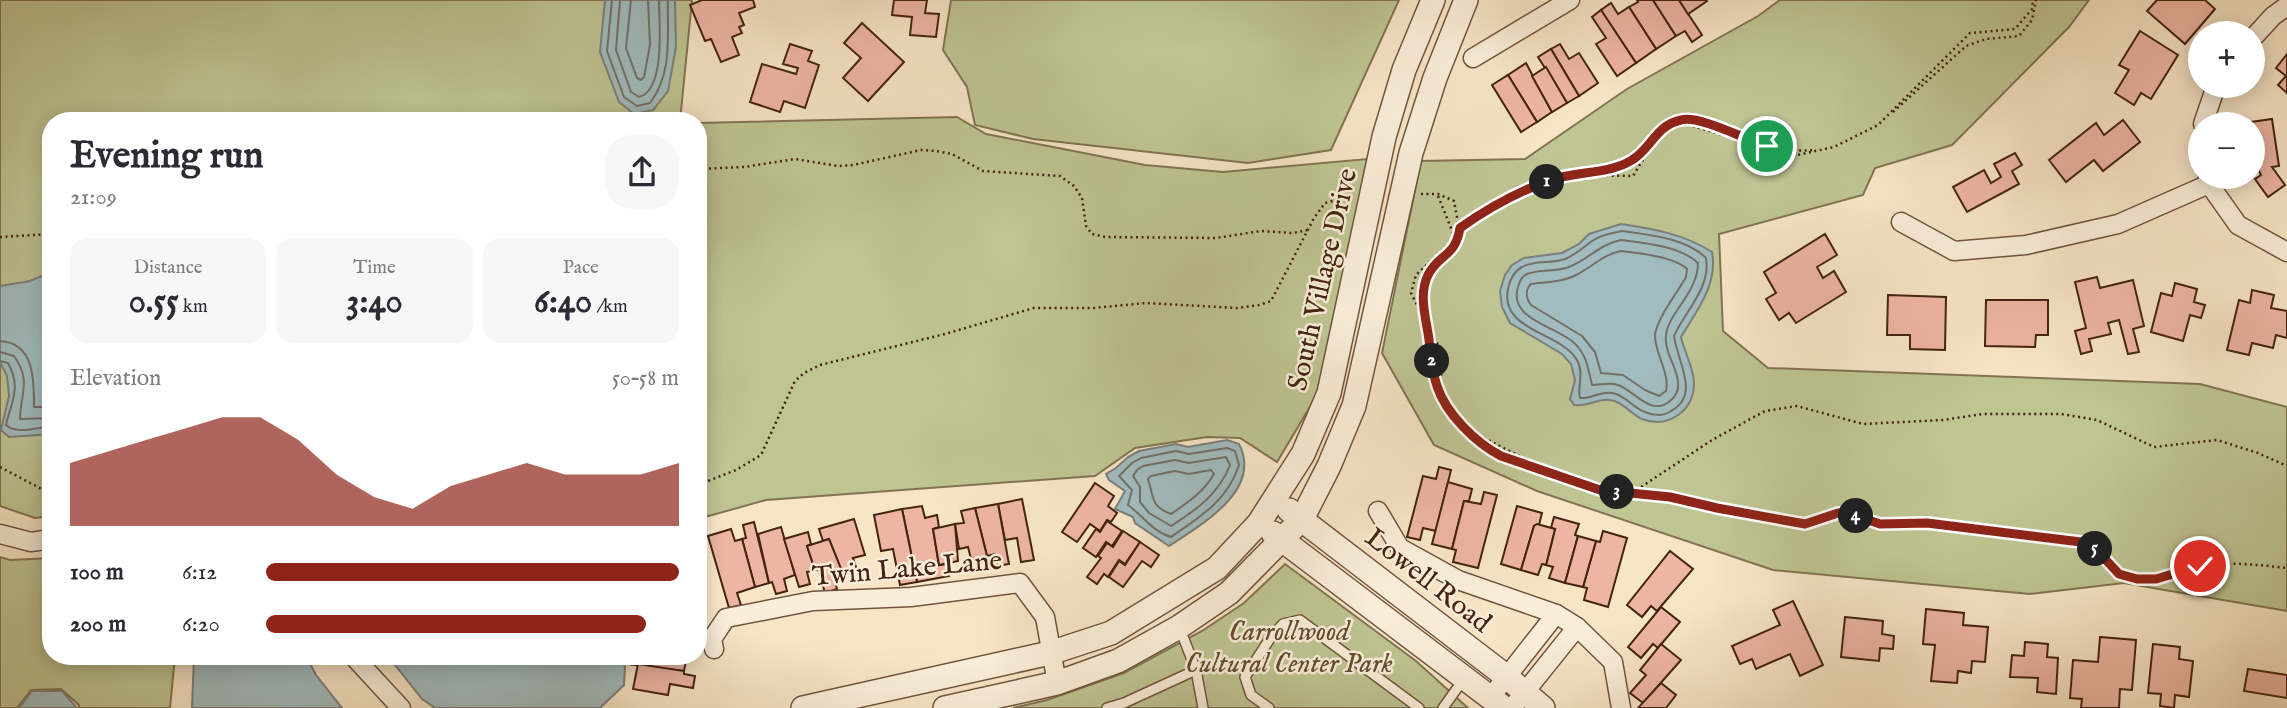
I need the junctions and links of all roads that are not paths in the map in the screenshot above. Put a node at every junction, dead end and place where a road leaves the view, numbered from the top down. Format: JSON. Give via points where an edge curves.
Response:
{"nodes":[{"id":1,"x":1433,"y":0,"type":"edge"},
{"id":2,"x":1466,"y":0,"type":"edge"},
{"id":3,"x":1570,"y":0,"type":"edge"},
{"id":4,"x":2287,"y":6,"type":"edge"},
{"id":5,"x":2265,"y":25,"type":"edge"},
{"id":6,"x":1473,"y":58,"type":"dead end"},
{"id":7,"x":2190,"y":189,"type":"edge"},
{"id":8,"x":2215,"y":189,"type":"edge"},
{"id":9,"x":1901,"y":222,"type":"dead end"},
{"id":10,"x":2287,"y":252,"type":"edge"},
{"id":11,"x":1275,"y":500,"type":"junction"},
{"id":12,"x":1378,"y":511,"type":"dead end"},
{"id":13,"x":1302,"y":519,"type":"junction"},
{"id":14,"x":1259,"y":523,"type":"junction"},
{"id":15,"x":0,"y":534,"type":"edge"},
{"id":16,"x":42,"y":540,"type":"edge"},
{"id":17,"x":1282,"y":541,"type":"junction"},
{"id":18,"x":1556,"y":614,"type":"junction"},
{"id":19,"x":1179,"y":627,"type":"junction"},
{"id":20,"x":1577,"y":627,"type":"junction"},
{"id":21,"x":713,"y":649,"type":"dead end"},
{"id":22,"x":1050,"y":653,"type":"junction"},
{"id":23,"x":361,"y":665,"type":"edge"},
{"id":24,"x":1196,"y":670,"type":"junction"},
{"id":25,"x":1507,"y":677,"type":"junction"},
{"id":26,"x":1464,"y":678,"type":"junction"},
{"id":27,"x":1057,"y":683,"type":"junction"},
{"id":28,"x":1518,"y":700,"type":"edge"},
{"id":29,"x":1497,"y":703,"type":"edge"},
{"id":30,"x":401,"y":708,"type":"edge"},
{"id":31,"x":803,"y":708,"type":"edge"},
{"id":32,"x":945,"y":708,"type":"edge"},
{"id":33,"x":1107,"y":708,"type":"edge"},
{"id":34,"x":1203,"y":708,"type":"edge"},
{"id":35,"x":1269,"y":708,"type":"edge"},
{"id":36,"x":1419,"y":708,"type":"edge"},
{"id":37,"x":1443,"y":708,"type":"edge"},
{"id":38,"x":1543,"y":708,"type":"edge"},
{"id":39,"x":1621,"y":708,"type":"edge"}],
"edges":[{"from":1,"to":11,"type":"street","name":"South Village Drive","via":[[1404,70],[1384,137],[1329,393],[1303,454]]},
{"from":2,"to":13,"type":"street","via":[[1411,153],[1354,406]]},
{"from":3,"to":6,"type":"street"},
{"from":4,"to":5,"type":"street"},
{"from":7,"to":9,"type":"street","via":[[2118,224],[2026,246],[1955,251]]},
{"from":8,"to":10,"type":"street","via":[[2238,225]]},
{"from":11,"to":13,"type":"street","name":"Lowell Road"},
{"from":11,"to":14,"type":"street","name":"South Village Drive"},
{"from":12,"to":18,"type":"street","via":[[1400,548],[1458,580]]},
{"from":13,"to":17,"type":"street"},
{"from":13,"to":25,"type":"street","name":"Lowell Road"},
{"from":14,"to":17,"type":"street","name":"Lowell Road"},
{"from":14,"to":22,"type":"street","name":"South Village Drive","via":[[1217,568],[1175,596],[1111,633]]},
{"from":15,"to":16,"type":"street","via":[[31,542]]},
{"from":17,"to":19,"type":"street","via":[[1229,593]]},
{"from":17,"to":26,"type":"street","name":"Lowell Road"},
{"from":18,"to":20,"type":"street"},
{"from":18,"to":25,"type":"street"},
{"from":19,"to":24,"type":"lane"},
{"from":19,"to":27,"type":"street","via":[[1118,661]]},
{"from":20,"to":28,"type":"street"},
{"from":20,"to":39,"type":"street","via":[[1612,662]]},
{"from":21,"to":22,"type":"street","name":"Twin Lake Lane","via":[[712,639],[726,618],[813,601],[911,597],[1020,583],[1045,617]]},
{"from":22,"to":27,"type":"street","name":"Twin Lake Lane"},
{"from":22,"to":31,"type":"street","name":"South Village Drive"},
{"from":23,"to":30,"type":"street"},
{"from":24,"to":33,"type":"lane"},
{"from":24,"to":34,"type":"lane"},
{"from":25,"to":28,"type":"street","name":"Lowell Road"},
{"from":25,"to":29,"type":"street"},
{"from":26,"to":29,"type":"street","name":"Lowell Road"},
{"from":26,"to":37,"type":"lane"},
{"from":27,"to":32,"type":"street"},
{"from":28,"to":38,"type":"street","name":"Lowell Road"},
{"from":35,"to":36,"type":"lane","via":[[1251,695],[1245,677],[1283,624],[1300,620]]}]}
